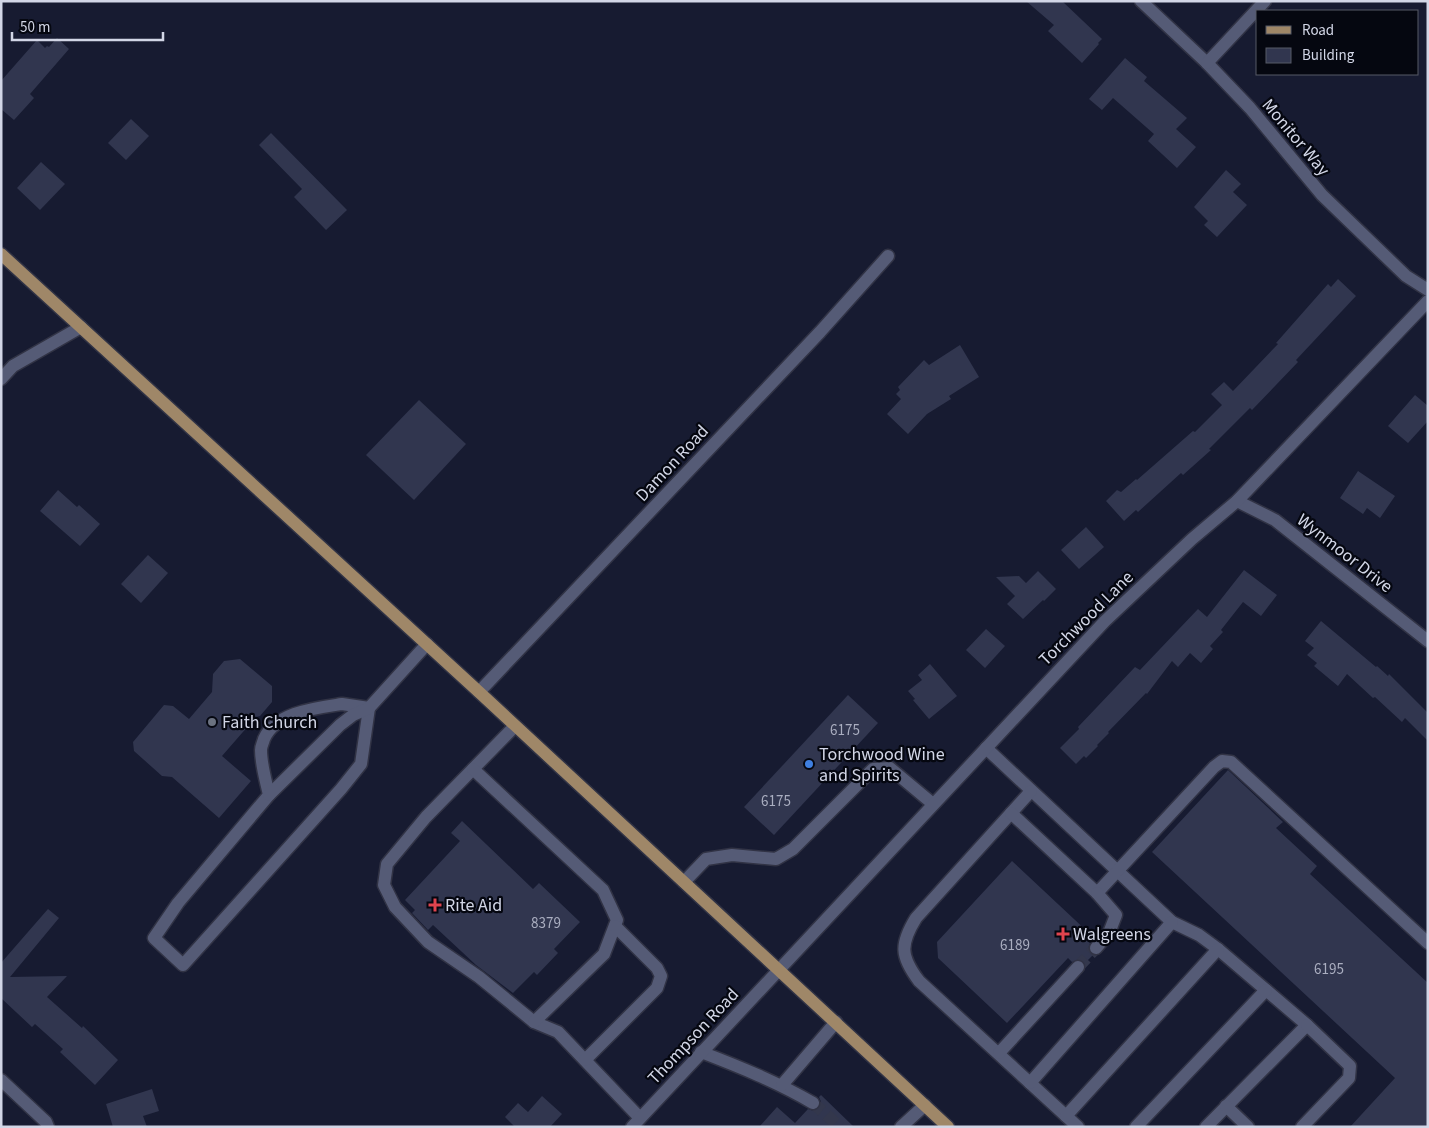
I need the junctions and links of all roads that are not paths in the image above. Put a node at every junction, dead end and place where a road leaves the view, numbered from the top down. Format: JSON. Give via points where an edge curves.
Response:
{"nodes":[{"id":1,"x":1141,"y":1,"type":"edge"},
{"id":2,"x":1256,"y":11,"type":"edge"},
{"id":3,"x":1207,"y":63,"type":"junction"},
{"id":4,"x":1,"y":254,"type":"edge"},
{"id":5,"x":888,"y":256,"type":"dead end"},
{"id":6,"x":1428,"y":290,"type":"edge"},
{"id":7,"x":1428,"y":301,"type":"edge"},
{"id":8,"x":81,"y":327,"type":"junction"},
{"id":9,"x":1,"y":378,"type":"edge"},
{"id":10,"x":1237,"y":500,"type":"junction"},
{"id":11,"x":1428,"y":641,"type":"edge"},
{"id":12,"x":427,"y":644,"type":"junction"},
{"id":13,"x":479,"y":692,"type":"junction"},
{"id":14,"x":369,"y":708,"type":"junction"},
{"id":15,"x":515,"y":726,"type":"junction"},
{"id":16,"x":986,"y":748,"type":"junction"},
{"id":17,"x":473,"y":769,"type":"junction"},
{"id":18,"x":1031,"y":791,"type":"junction"},
{"id":19,"x":269,"y":796,"type":"junction"},
{"id":20,"x":933,"y":804,"type":"junction"},
{"id":21,"x":1011,"y":813,"type":"junction"},
{"id":22,"x":1117,"y":872,"type":"junction"},
{"id":23,"x":684,"y":882,"type":"junction"},
{"id":24,"x":1097,"y":893,"type":"junction"},
{"id":25,"x":1172,"y":922,"type":"junction"},
{"id":26,"x":615,"y":926,"type":"junction"},
{"id":27,"x":1428,"y":943,"type":"edge"},
{"id":28,"x":1096,"y":948,"type":"tunnel mouth"},
{"id":29,"x":1218,"y":949,"type":"junction"},
{"id":30,"x":1078,"y":967,"type":"tunnel mouth"},
{"id":31,"x":779,"y":969,"type":"junction"},
{"id":32,"x":1266,"y":990,"type":"junction"},
{"id":33,"x":534,"y":1022,"type":"junction"},
{"id":34,"x":836,"y":1022,"type":"junction"},
{"id":35,"x":1307,"y":1025,"type":"junction"},
{"id":36,"x":701,"y":1052,"type":"junction"},
{"id":37,"x":998,"y":1053,"type":"junction"},
{"id":38,"x":585,"y":1060,"type":"junction"},
{"id":39,"x":1,"y":1080,"type":"edge"},
{"id":40,"x":1030,"y":1083,"type":"junction"},
{"id":41,"x":782,"y":1085,"type":"junction"},
{"id":42,"x":813,"y":1103,"type":"tunnel mouth"},
{"id":43,"x":926,"y":1105,"type":"junction"},
{"id":44,"x":1226,"y":1106,"type":"junction"},
{"id":45,"x":1066,"y":1116,"type":"junction"},
{"id":46,"x":636,"y":1123,"type":"edge"},
{"id":47,"x":48,"y":1127,"type":"edge"},
{"id":48,"x":900,"y":1127,"type":"edge"},
{"id":49,"x":948,"y":1127,"type":"edge"},
{"id":50,"x":1078,"y":1127,"type":"edge"},
{"id":51,"x":1136,"y":1127,"type":"edge"},
{"id":52,"x":1206,"y":1127,"type":"edge"},
{"id":53,"x":1248,"y":1127,"type":"edge"},
{"id":54,"x":1302,"y":1127,"type":"edge"}],
"edges":[{"from":1,"to":3,"type":"street","name":"Monitor Way"},
{"from":2,"to":3,"type":"street"},
{"from":3,"to":6,"type":"street","name":"Monitor Way","via":[[1250,108],[1322,194],[1406,276]]},
{"from":4,"to":8,"type":"main road"},
{"from":5,"to":13,"type":"street","name":"Damon Road"},
{"from":7,"to":10,"type":"street","name":"Torchwood Lane"},
{"from":8,"to":9,"type":"street","via":[[13,366]]},
{"from":8,"to":12,"type":"main road"},
{"from":10,"to":11,"type":"street","name":"Wynmoor Drive","via":[[1275,520]]},
{"from":10,"to":16,"type":"street","name":"Torchwood Lane","via":[[1105,621]]},
{"from":12,"to":13,"type":"main road"},
{"from":12,"to":14,"type":"street"},
{"from":13,"to":15,"type":"main road"},
{"from":14,"to":19,"type":"street","via":[[340,725]]},
{"from":14,"to":19,"type":"street","via":[[342,704],[313,708],[289,716],[267,732],[260,748]]},
{"from":14,"to":19,"type":"street","via":[[360,764],[183,965],[154,938],[178,903]]},
{"from":15,"to":17,"type":"street"},
{"from":15,"to":23,"type":"main road"},
{"from":16,"to":18,"type":"street"},
{"from":16,"to":20,"type":"street","name":"Torchwood Lane"},
{"from":17,"to":26,"type":"street","via":[[602,890],[617,920]]},
{"from":17,"to":33,"type":"street","via":[[426,817],[387,864],[384,885],[395,906],[428,942]]},
{"from":18,"to":21,"type":"street"},
{"from":18,"to":22,"type":"street"},
{"from":20,"to":23,"type":"street","via":[[890,768],[873,769],[793,849],[776,859],[732,855],[706,859]]},
{"from":20,"to":31,"type":"street","name":"Torchwood Lane"},
{"from":21,"to":24,"type":"street"},
{"from":21,"to":37,"type":"street","via":[[916,918],[906,934],[904,952],[909,968],[919,981]]},
{"from":22,"to":24,"type":"street"},
{"from":22,"to":25,"type":"street"},
{"from":22,"to":27,"type":"street","via":[[1214,767],[1222,761],[1231,762]]},
{"from":23,"to":31,"type":"main road"},
{"from":24,"to":28,"type":"street","via":[[1116,915],[1110,934]]},
{"from":25,"to":29,"type":"street"},
{"from":25,"to":40,"type":"street"},
{"from":26,"to":33,"type":"street","via":[[604,954]]},
{"from":26,"to":38,"type":"street","via":[[661,976],[657,988]]},
{"from":29,"to":32,"type":"street"},
{"from":29,"to":45,"type":"street"},
{"from":30,"to":37,"type":"street"},
{"from":31,"to":34,"type":"main road"},
{"from":31,"to":36,"type":"street","name":"Thompson Road"},
{"from":32,"to":35,"type":"street"},
{"from":32,"to":51,"type":"street"},
{"from":33,"to":38,"type":"street","via":[[558,1032]]},
{"from":34,"to":41,"type":"street"},
{"from":34,"to":43,"type":"main road"},
{"from":35,"to":44,"type":"street"},
{"from":35,"to":54,"type":"street","via":[[1350,1066],[1349,1078]]},
{"from":36,"to":41,"type":"street"},
{"from":36,"to":46,"type":"street","name":"Thompson Road"},
{"from":37,"to":40,"type":"street"},
{"from":38,"to":46,"type":"street"},
{"from":39,"to":47,"type":"street"},
{"from":40,"to":45,"type":"street"},
{"from":41,"to":42,"type":"street"},
{"from":43,"to":48,"type":"street"},
{"from":43,"to":49,"type":"main road"},
{"from":44,"to":52,"type":"street"},
{"from":44,"to":53,"type":"street"},
{"from":45,"to":50,"type":"street"}]}
